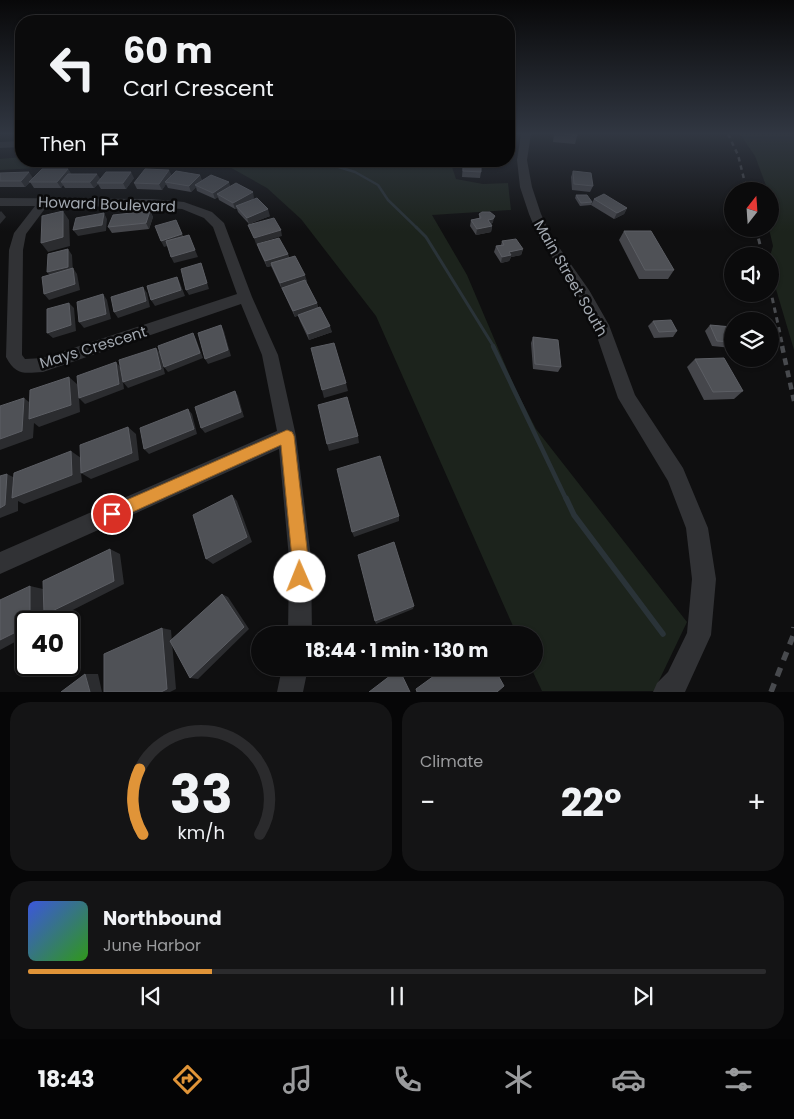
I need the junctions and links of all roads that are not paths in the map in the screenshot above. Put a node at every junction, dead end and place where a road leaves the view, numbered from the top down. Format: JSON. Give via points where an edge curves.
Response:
{"nodes":[{"id":1,"x":523,"y":166,"type":"edge"},
{"id":2,"x":0,"y":202,"type":"edge"},
{"id":3,"x":44,"y":202,"type":"junction"},
{"id":4,"x":245,"y":297,"type":"junction"},
{"id":5,"x":287,"y":436,"type":"junction"},
{"id":6,"x":0,"y":563,"type":"edge"},
{"id":7,"x":300,"y":626,"type":"edge"},
{"id":8,"x":293,"y":676,"type":"edge"},
{"id":9,"x":290,"y":692,"type":"edge"},
{"id":10,"x":666,"y":692,"type":"edge"}],
"edges":[{"from":1,"to":10,"type":"street","name":"Main Street South","via":[[526,187],[545,236],[601,325],[627,398],[676,475],[697,528],[704,579],[699,635],[676,681]]},
{"from":2,"to":3,"type":"street","name":"Howard Boulevard"},
{"from":3,"to":4,"type":"street","name":"Howard Boulevard","via":[[152,203],[184,206],[208,215],[219,226]]},
{"from":3,"to":4,"type":"street","name":"Mays Crescent","via":[[20,233],[16,250],[14,356],[21,366],[43,365]]},
{"from":4,"to":5,"type":"street","name":"Howard Boulevard","via":[[270,355]]},
{"from":5,"to":6,"type":"street"},
{"from":5,"to":7,"type":"street","name":"Howard Boulevard","via":[[300,558]]},
{"from":8,"to":9,"type":"street"}]}
